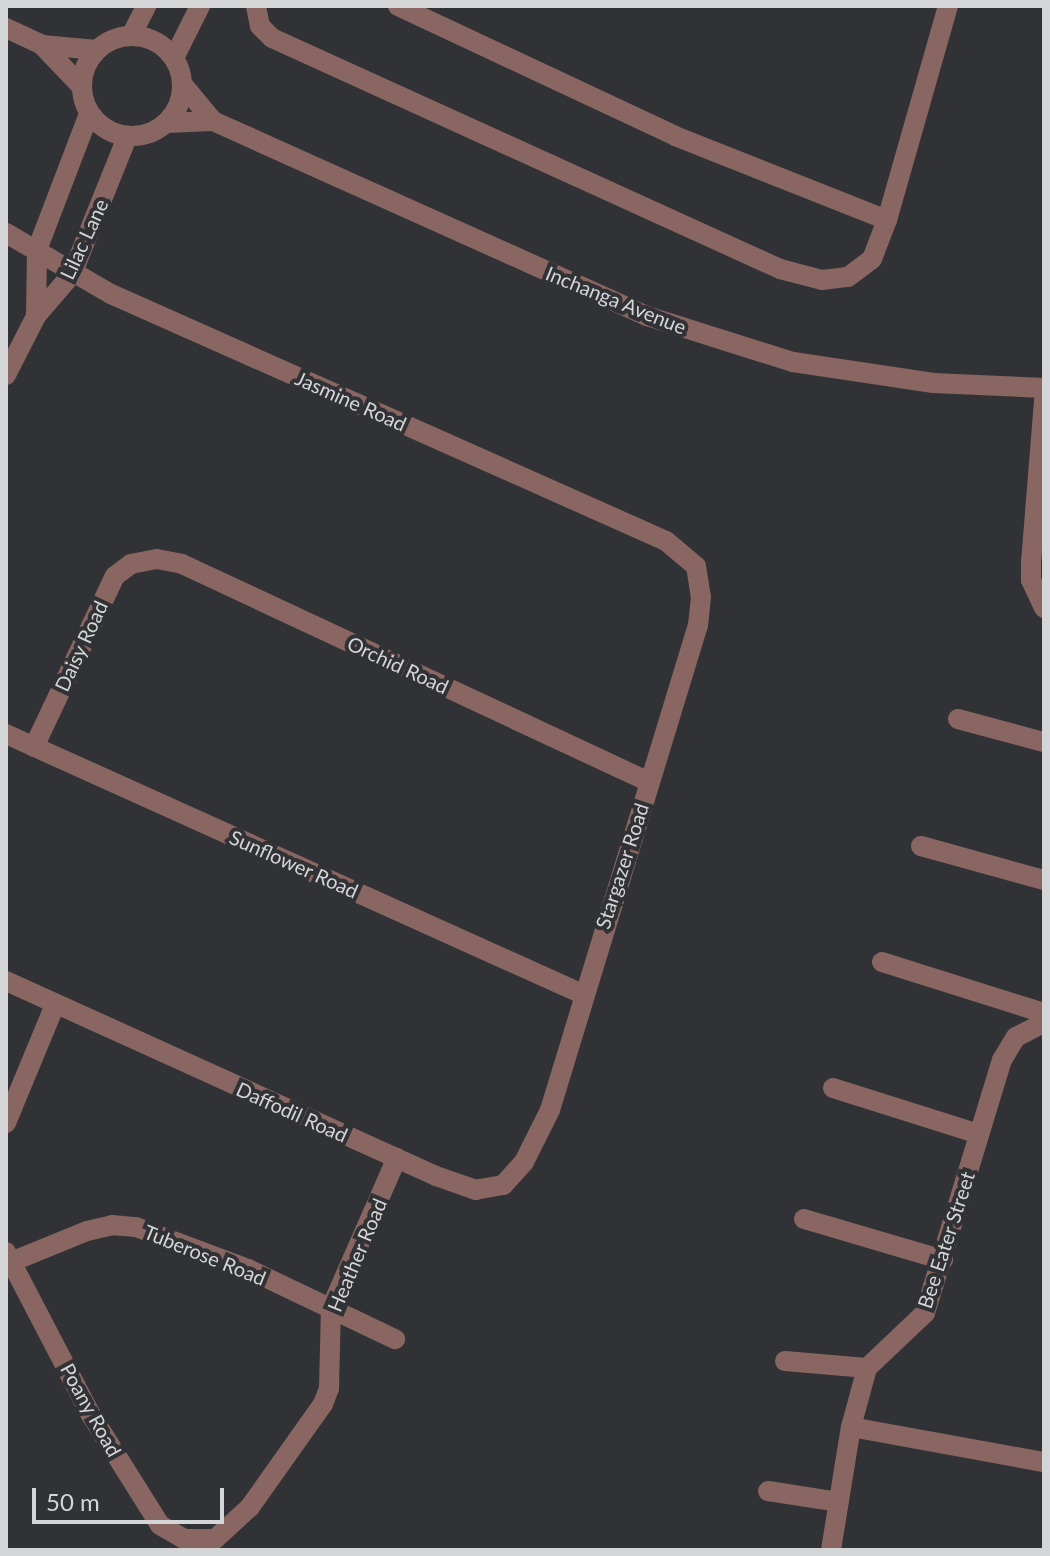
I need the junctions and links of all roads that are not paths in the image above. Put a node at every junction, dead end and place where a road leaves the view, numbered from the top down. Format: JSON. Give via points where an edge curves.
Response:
{"nodes":[{"id":1,"x":146,"y":6,"type":"edge"},
{"id":2,"x":200,"y":6,"type":"edge"},
{"id":3,"x":256,"y":6,"type":"edge"},
{"id":4,"x":398,"y":6,"type":"edge"},
{"id":5,"x":948,"y":6,"type":"edge"},
{"id":6,"x":6,"y":28,"type":"edge"},
{"id":7,"x":131,"y":36,"type":"junction"},
{"id":8,"x":42,"y":45,"type":"junction"},
{"id":9,"x":97,"y":50,"type":"junction"},
{"id":10,"x":174,"y":58,"type":"junction"},
{"id":11,"x":183,"y":85,"type":"junction"},
{"id":12,"x":81,"y":86,"type":"junction"},
{"id":13,"x":89,"y":114,"type":"junction"},
{"id":14,"x":213,"y":121,"type":"junction"},
{"id":15,"x":166,"y":123,"type":"junction"},
{"id":16,"x":127,"y":137,"type":"junction"},
{"id":17,"x":887,"y":220,"type":"junction"},
{"id":18,"x":6,"y":233,"type":"edge"},
{"id":19,"x":37,"y":250,"type":"junction"},
{"id":20,"x":72,"y":274,"type":"junction"},
{"id":21,"x":36,"y":316,"type":"junction"},
{"id":22,"x":6,"y":375,"type":"edge"},
{"id":23,"x":1044,"y":388,"type":"edge"},
{"id":24,"x":1044,"y":401,"type":"edge"},
{"id":25,"x":145,"y":559,"type":"joint"},
{"id":26,"x":696,"y":566,"type":"joint"},
{"id":27,"x":1044,"y":608,"type":"edge"},
{"id":28,"x":958,"y":719,"type":"dead end"},
{"id":29,"x":6,"y":734,"type":"edge"},
{"id":30,"x":1044,"y":742,"type":"edge"},
{"id":31,"x":34,"y":747,"type":"junction"},
{"id":32,"x":649,"y":782,"type":"junction"},
{"id":33,"x":921,"y":846,"type":"dead end"},
{"id":34,"x":1044,"y":880,"type":"edge"},
{"id":35,"x":882,"y":962,"type":"dead end"},
{"id":36,"x":6,"y":981,"type":"edge"},
{"id":37,"x":582,"y":994,"type":"junction"},
{"id":38,"x":54,"y":1007,"type":"junction"},
{"id":39,"x":1044,"y":1013,"type":"edge"},
{"id":40,"x":1044,"y":1023,"type":"edge"},
{"id":41,"x":833,"y":1088,"type":"dead end"},
{"id":42,"x":6,"y":1123,"type":"edge"},
{"id":43,"x":979,"y":1134,"type":"junction"},
{"id":44,"x":397,"y":1158,"type":"junction"},
{"id":45,"x":524,"y":1162,"type":"joint"},
{"id":46,"x":804,"y":1219,"type":"dead end"},
{"id":47,"x":8,"y":1257,"type":"edge"},
{"id":48,"x":943,"y":1260,"type":"junction"},
{"id":49,"x":331,"y":1308,"type":"junction"},
{"id":50,"x":395,"y":1339,"type":"dead end"},
{"id":51,"x":785,"y":1361,"type":"dead end"},
{"id":52,"x":867,"y":1368,"type":"junction"},
{"id":53,"x":851,"y":1427,"type":"junction"},
{"id":54,"x":1044,"y":1462,"type":"edge"},
{"id":55,"x":768,"y":1491,"type":"dead end"},
{"id":56,"x":838,"y":1502,"type":"junction"},
{"id":57,"x":201,"y":1541,"type":"joint"},
{"id":58,"x":831,"y":1550,"type":"edge"}],
"edges":[{"from":1,"to":7,"type":"street"},
{"from":2,"to":10,"type":"street"},
{"from":3,"to":17,"type":"street","via":[[260,26],[272,38],[780,269],[822,280],[848,277],[872,259]]},
{"from":4,"to":17,"type":"street","via":[[675,136]]},
{"from":5,"to":17,"type":"street"},
{"from":6,"to":8,"type":"street"},
{"from":7,"to":9,"type":"street"},
{"from":7,"to":10,"type":"street","via":[[155,41]]},
{"from":8,"to":9,"type":"street"},
{"from":8,"to":12,"type":"street"},
{"from":9,"to":12,"type":"street"},
{"from":10,"to":11,"type":"street","name":"Inchanga Avenue"},
{"from":11,"to":14,"type":"street","name":"Inchanga Avenue"},
{"from":11,"to":15,"type":"street","via":[[176,112]]},
{"from":12,"to":13,"type":"street"},
{"from":13,"to":16,"type":"street","via":[[112,133]]},
{"from":13,"to":19,"type":"street","name":"Lilac Lane"},
{"from":14,"to":15,"type":"street","name":"Inchanga Avenue"},
{"from":14,"to":23,"type":"street","name":"Inchanga Avenue","via":[[647,316],[748,350],[860,374]]},
{"from":15,"to":16,"type":"street","name":"Inchanga Avenue"},
{"from":16,"to":20,"type":"street","name":"Lilac Lane"},
{"from":18,"to":19,"type":"street","name":"Jasmine Road"},
{"from":19,"to":20,"type":"street","name":"Jasmine Road"},
{"from":19,"to":21,"type":"street","name":"Lilac Lane"},
{"from":20,"to":21,"type":"street","name":"Lilac Lane"},
{"from":20,"to":26,"type":"street","name":"Jasmine Road","via":[[666,541]]},
{"from":21,"to":22,"type":"street"},
{"from":24,"to":27,"type":"street","via":[[1031,561],[1031,580]]},
{"from":25,"to":31,"type":"street","name":"Daisy Road","via":[[123,569],[108,588]]},
{"from":25,"to":32,"type":"street","name":"Orchid Road","via":[[182,564]]},
{"from":26,"to":32,"type":"street","name":"Stargazer Road","via":[[698,625]]},
{"from":28,"to":30,"type":"street"},
{"from":29,"to":31,"type":"street","name":"Sunflower Road"},
{"from":31,"to":37,"type":"street","name":"Sunflower Road"},
{"from":32,"to":37,"type":"street","name":"Stargazer Road"},
{"from":33,"to":34,"type":"street"},
{"from":35,"to":39,"type":"street"},
{"from":36,"to":38,"type":"street","name":"Daffodil Road"},
{"from":37,"to":45,"type":"street","name":"Stargazer Road","via":[[550,1110]]},
{"from":38,"to":42,"type":"street"},
{"from":38,"to":44,"type":"street","name":"Daffodil Road"},
{"from":40,"to":43,"type":"street","name":"Bee Eater Street","via":[[1016,1037],[1008,1048]]},
{"from":41,"to":43,"type":"street"},
{"from":43,"to":48,"type":"street","name":"Bee Eater Street"},
{"from":44,"to":45,"type":"street","name":"Daffodil Road","via":[[463,1187],[487,1191],[513,1178]]},
{"from":44,"to":49,"type":"street","name":"Heather Road"},
{"from":46,"to":48,"type":"street"},
{"from":47,"to":49,"type":"street","name":"Tuberose Road","via":[[123,1225],[248,1269]]},
{"from":47,"to":57,"type":"street","name":"Poany Road","via":[[143,1501],[168,1532]]},
{"from":48,"to":52,"type":"street","name":"Bee Eater Street","via":[[925,1313]]},
{"from":49,"to":50,"type":"street","name":"Tuberose Road"},
{"from":49,"to":57,"type":"street","name":"Heather Road","via":[[329,1388],[323,1404],[290,1455],[229,1530]]},
{"from":51,"to":52,"type":"street"},
{"from":52,"to":53,"type":"street"},
{"from":53,"to":54,"type":"street"},
{"from":53,"to":56,"type":"street"},
{"from":55,"to":56,"type":"street"},
{"from":56,"to":58,"type":"street"}]}
